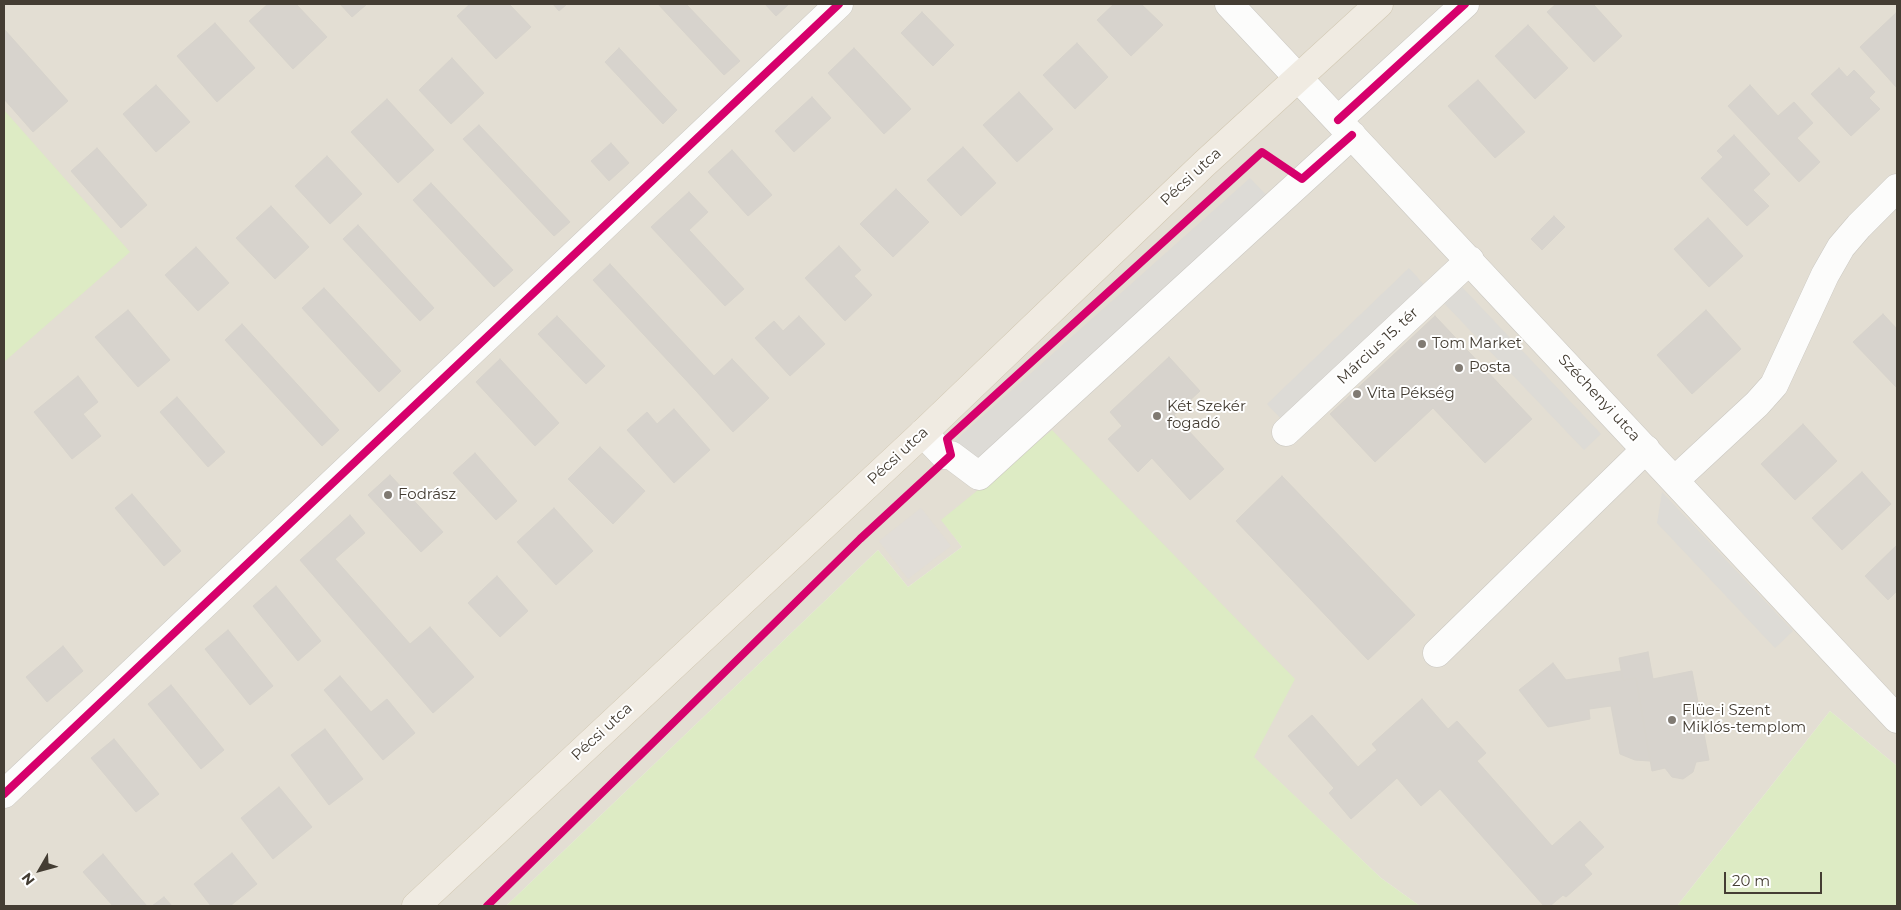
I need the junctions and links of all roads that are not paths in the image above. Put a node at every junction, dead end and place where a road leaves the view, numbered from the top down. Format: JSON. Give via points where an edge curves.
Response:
{"nodes":[{"id":1,"x":839,"y":4,"type":"edge"},
{"id":2,"x":1229,"y":4,"type":"edge"},
{"id":3,"x":1379,"y":4,"type":"edge"},
{"id":4,"x":1465,"y":4,"type":"edge"},
{"id":5,"x":1299,"y":78,"type":"junction"},
{"id":6,"x":1345,"y":127,"type":"junction"},
{"id":7,"x":1897,"y":188,"type":"edge"},
{"id":8,"x":1470,"y":260,"type":"junction"},
{"id":9,"x":1286,"y":432,"type":"dead end"},
{"id":10,"x":923,"y":433,"type":"junction"},
{"id":11,"x":1646,"y":449,"type":"junction"},
{"id":12,"x":1675,"y":480,"type":"junction"},
{"id":13,"x":1437,"y":653,"type":"dead end"},
{"id":14,"x":1897,"y":719,"type":"edge"},
{"id":15,"x":4,"y":794,"type":"edge"},
{"id":16,"x":416,"y":906,"type":"edge"}],
"edges":[{"from":1,"to":15,"type":"street"},
{"from":2,"to":5,"type":"street","name":"Széchenyi utca"},
{"from":3,"to":5,"type":"main road","name":"Pécsi utca"},
{"from":4,"to":6,"type":"street"},
{"from":5,"to":6,"type":"street","name":"Széchenyi utca"},
{"from":5,"to":10,"type":"main road","name":"Pécsi utca","via":[[1204,164]]},
{"from":6,"to":8,"type":"street","name":"Széchenyi utca"},
{"from":6,"to":10,"type":"street","via":[[1302,179],[978,476],[950,455],[944,455]]},
{"from":7,"to":12,"type":"street","via":[[1841,247],[1774,385]]},
{"from":8,"to":9,"type":"street","name":"Március 15. tér"},
{"from":8,"to":11,"type":"street","name":"Széchenyi utca"},
{"from":10,"to":16,"type":"main road","name":"Pécsi utca"},
{"from":11,"to":12,"type":"street","name":"Széchenyi utca"},
{"from":11,"to":13,"type":"street"},
{"from":12,"to":14,"type":"street","name":"Széchenyi utca"}]}
